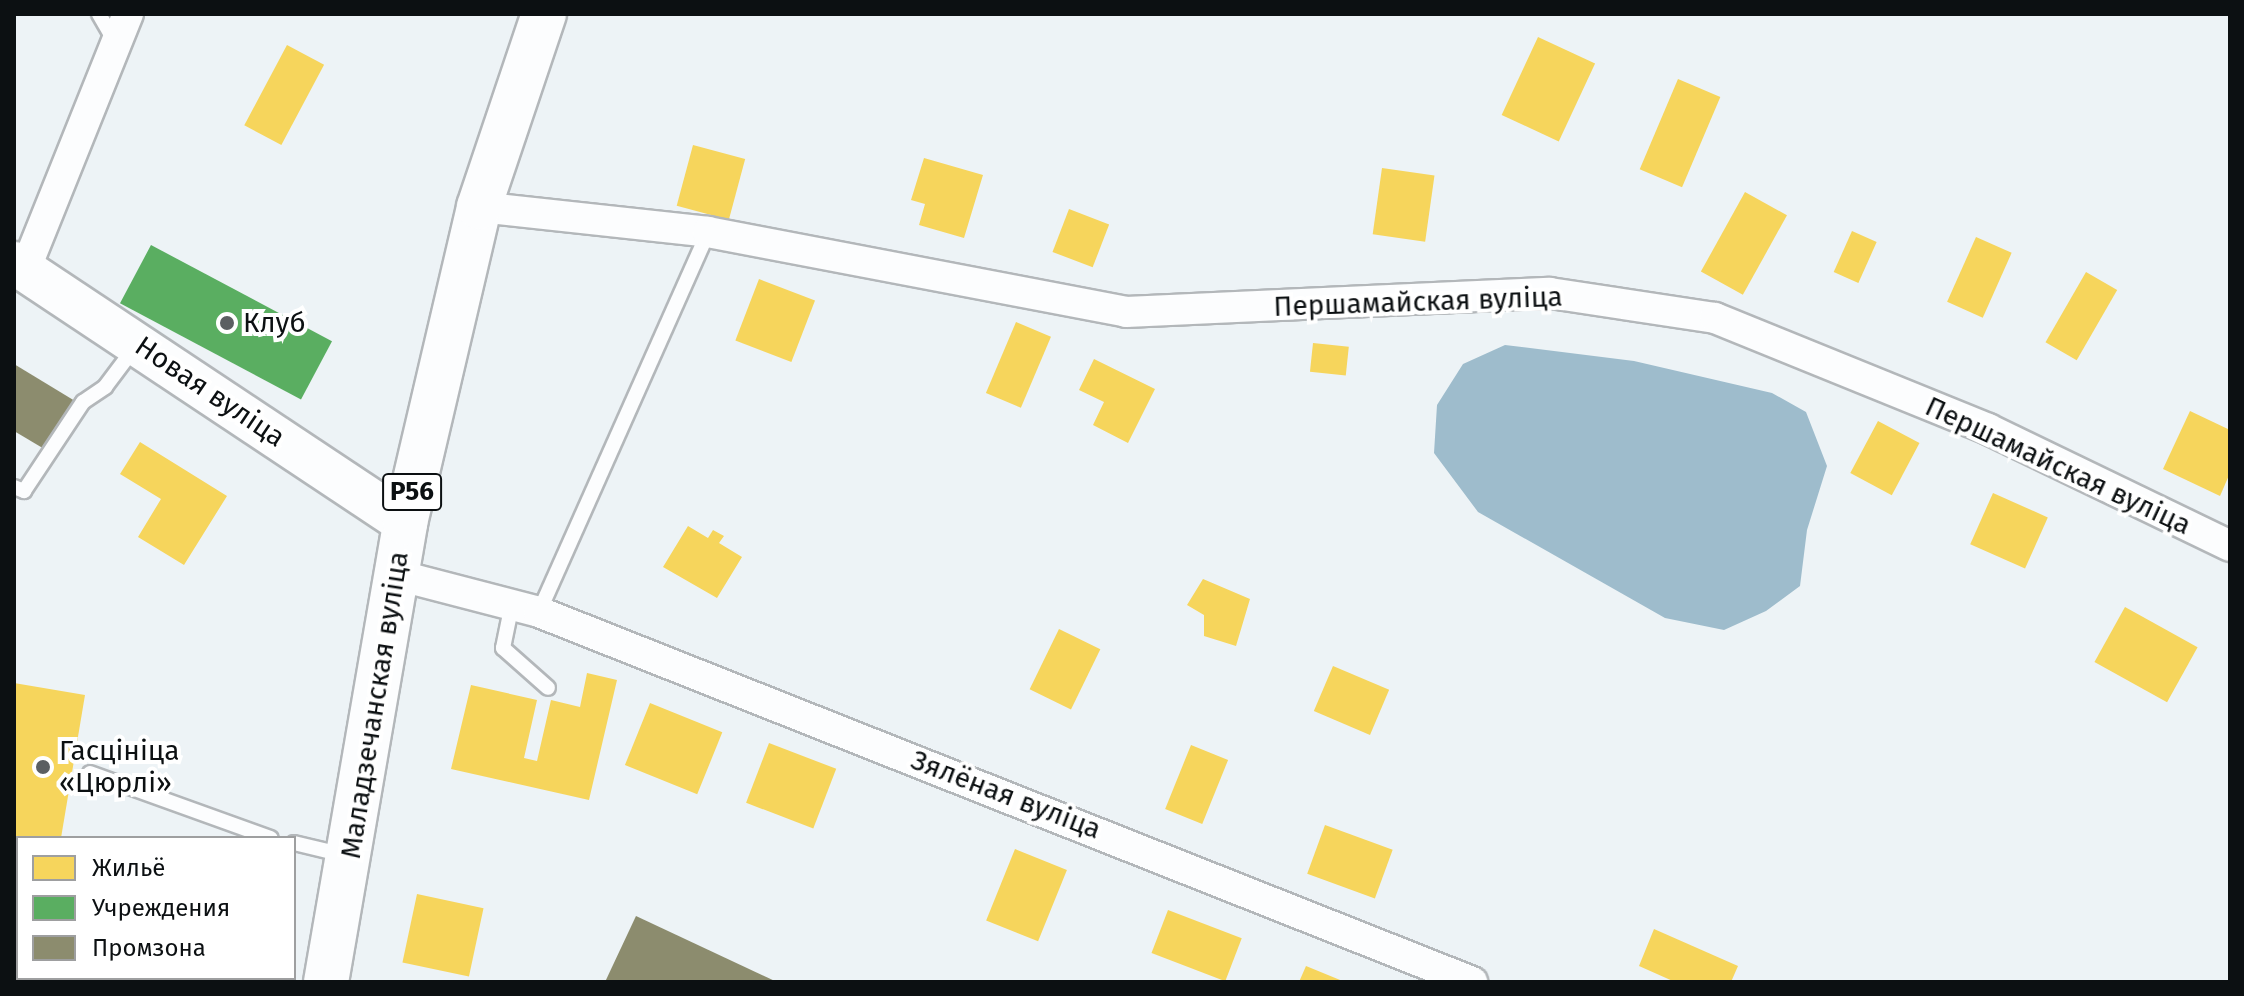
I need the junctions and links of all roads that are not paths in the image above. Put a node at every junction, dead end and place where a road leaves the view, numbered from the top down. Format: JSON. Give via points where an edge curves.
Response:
{"nodes":[{"id":1,"x":99,"y":14,"type":"edge"},
{"id":2,"x":128,"y":14,"type":"edge"},
{"id":3,"x":544,"y":14,"type":"edge"},
{"id":4,"x":116,"y":44,"type":"junction"},
{"id":5,"x":479,"y":207,"type":"junction"},
{"id":6,"x":708,"y":232,"type":"junction"},
{"id":7,"x":20,"y":267,"type":"edge"},
{"id":8,"x":138,"y":344,"type":"junction"},
{"id":9,"x":14,"y":487,"type":"edge"},
{"id":10,"x":405,"y":523,"type":"junction"},
{"id":11,"x":2230,"y":546,"type":"edge"},
{"id":12,"x":397,"y":575,"type":"junction"},
{"id":13,"x":526,"y":608,"type":"junction"},
{"id":14,"x":548,"y":688,"type":"dead end"},
{"id":15,"x":90,"y":773,"type":"dead end"},
{"id":16,"x":265,"y":836,"type":"edge"},
{"id":17,"x":296,"y":843,"type":"edge"},
{"id":18,"x":351,"y":857,"type":"junction"},
{"id":19,"x":326,"y":982,"type":"edge"},
{"id":20,"x":1472,"y":982,"type":"edge"}],
"edges":[{"from":1,"to":4,"type":"lane"},
{"from":2,"to":4,"type":"street"},
{"from":3,"to":5,"type":"main road","name":"Маладзечанская вуліца","number":"Р56"},
{"from":4,"to":7,"type":"street"},
{"from":5,"to":6,"type":"street","name":"Першамайская вуліца"},
{"from":5,"to":10,"type":"main road","name":"Маладзечанская вуліца","number":"Р56"},
{"from":6,"to":11,"type":"street","name":"Першамайская вуліца","via":[[1126,312],[1550,293],[1715,318],[1988,429]]},
{"from":6,"to":13,"type":"lane"},
{"from":7,"to":8,"type":"street","name":"Новая вуліца"},
{"from":8,"to":9,"type":"lane","via":[[105,387],[83,402],[24,491]]},
{"from":8,"to":10,"type":"street","name":"Новая вуліца"},
{"from":10,"to":12,"type":"main road","name":"Маладзечанская вуліца","number":"Р56"},
{"from":12,"to":13,"type":"street","name":"Зялёная вуліца"},
{"from":12,"to":18,"type":"main road","name":"Маладзечанская вуліца","number":"Р56"},
{"from":13,"to":14,"type":"lane","via":[[503,648]]},
{"from":13,"to":20,"type":"street","name":"Зялёная вуліца"},
{"from":15,"to":16,"type":"lane"},
{"from":17,"to":18,"type":"lane"},
{"from":18,"to":19,"type":"main road","name":"Маладзечанская вуліца","number":"Р56"}]}
